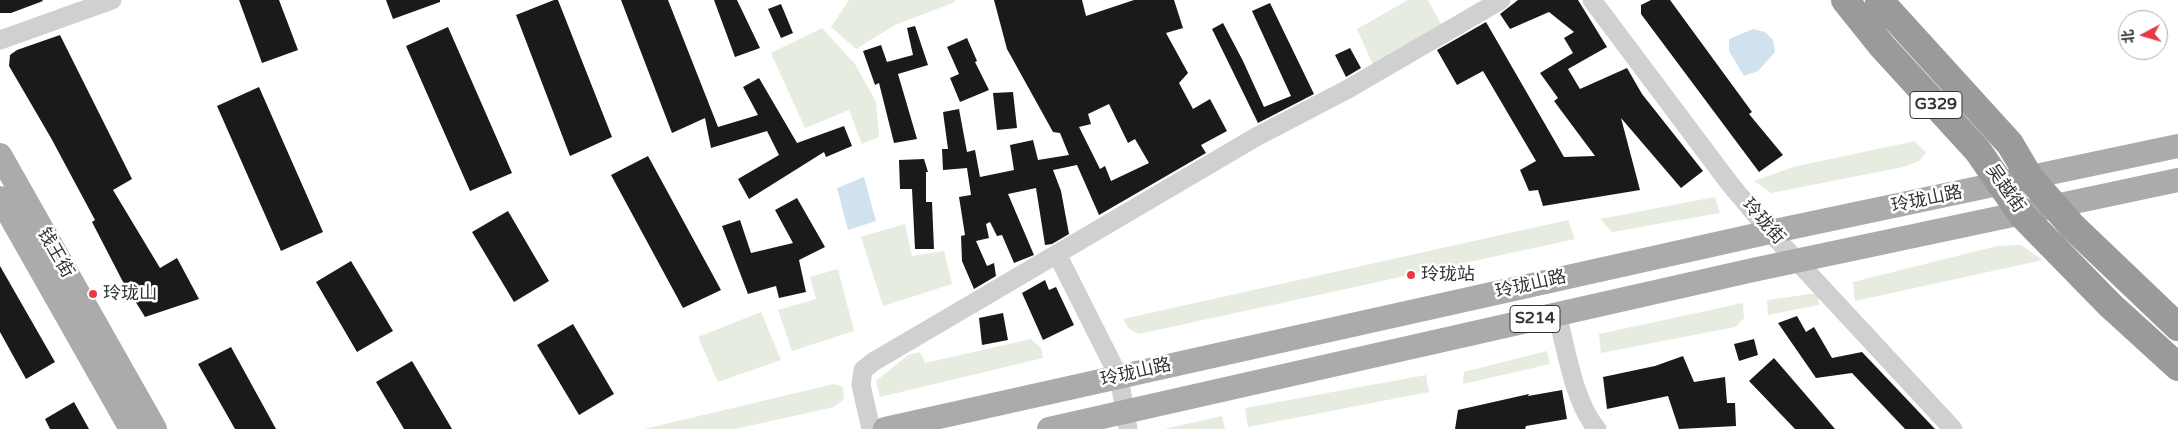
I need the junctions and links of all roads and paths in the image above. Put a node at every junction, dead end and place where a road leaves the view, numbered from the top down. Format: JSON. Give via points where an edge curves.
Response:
{"nodes":[{"id":1,"x":112,"y":0,"type":"edge"},
{"id":2,"x":1501,"y":0,"type":"edge"},
{"id":3,"x":1592,"y":0,"type":"edge"},
{"id":4,"x":1844,"y":0,"type":"edge"},
{"id":5,"x":1879,"y":0,"type":"edge"},
{"id":6,"x":0,"y":40,"type":"edge"},
{"id":7,"x":2178,"y":146,"type":"edge"},
{"id":8,"x":1,"y":159,"type":"edge"},
{"id":9,"x":2030,"y":178,"type":"junction"},
{"id":10,"x":2178,"y":180,"type":"edge"},
{"id":11,"x":2001,"y":184,"type":"junction"},
{"id":12,"x":0,"y":198,"type":"edge"},
{"id":13,"x":2056,"y":207,"type":"junction"},
{"id":14,"x":2022,"y":215,"type":"junction"},
{"id":15,"x":1770,"y":232,"type":"junction"},
{"id":16,"x":1057,"y":254,"type":"junction"},
{"id":17,"x":1799,"y":261,"type":"junction"},
{"id":18,"x":1557,"y":314,"type":"junction"},
{"id":19,"x":2178,"y":327,"type":"edge"},
{"id":20,"x":2178,"y":367,"type":"edge"},
{"id":21,"x":1119,"y":377,"type":"junction"},
{"id":22,"x":1127,"y":420,"type":"edge"},
{"id":23,"x":131,"y":429,"type":"edge"},
{"id":24,"x":155,"y":429,"type":"edge"},
{"id":25,"x":871,"y":429,"type":"edge"},
{"id":26,"x":885,"y":429,"type":"edge"},
{"id":27,"x":1049,"y":429,"type":"edge"},
{"id":28,"x":1597,"y":429,"type":"edge"},
{"id":29,"x":1953,"y":429,"type":"edge"}],
"edges":[{"from":1,"to":6,"type":"street"},
{"from":2,"to":16,"type":"street","via":[[1348,89],[1256,137]]},
{"from":3,"to":15,"type":"street","name":"玲珑街","via":[[1730,184]]},
{"from":4,"to":11,"type":"highway","name":"吴越街","number":"G329","via":[[1978,151]]},
{"from":5,"to":9,"type":"highway","name":"吴越街","number":"G329","via":[[2010,144]]},
{"from":7,"to":9,"type":"main road","name":"玲珑山路"},
{"from":8,"to":24,"type":"main road","name":"钱王街"},
{"from":9,"to":11,"type":"main road","name":"玲珑山路","number":"S214"},
{"from":9,"to":13,"type":"highway","name":"吴越街","number":"G329"},
{"from":10,"to":13,"type":"main road","name":"玲珑山路"},
{"from":11,"to":14,"type":"highway","name":"吴越街","number":"G329"},
{"from":11,"to":15,"type":"main road","name":"玲珑山路","number":"S214"},
{"from":12,"to":23,"type":"main road","name":"钱王街"},
{"from":13,"to":14,"type":"main road","name":"玲珑山路"},
{"from":13,"to":19,"type":"highway","name":"吴越街","number":"G329"},
{"from":14,"to":17,"type":"main road","name":"玲珑山路","number":"S214"},
{"from":14,"to":20,"type":"highway","name":"吴越街","number":"G329","via":[[2110,305]]},
{"from":15,"to":17,"type":"street","name":"玲珑街"},
{"from":15,"to":21,"type":"main road","name":"玲珑山路","number":"S214"},
{"from":16,"to":21,"type":"street"},
{"from":16,"to":25,"type":"street","via":[[863,370],[861,385]]},
{"from":17,"to":18,"type":"main road","name":"玲珑山路","number":"S214"},
{"from":17,"to":29,"type":"street","name":"玲珑街"},
{"from":18,"to":22,"type":"main road","name":"玲珑山路","number":"S214"},
{"from":18,"to":28,"type":"street","via":[[1577,388],[1590,422]]},
{"from":21,"to":22,"type":"street"},
{"from":21,"to":26,"type":"main road","name":"玲珑山路","number":"S214"},
{"from":22,"to":27,"type":"main road","name":"玲珑山路","number":"S214"}]}
